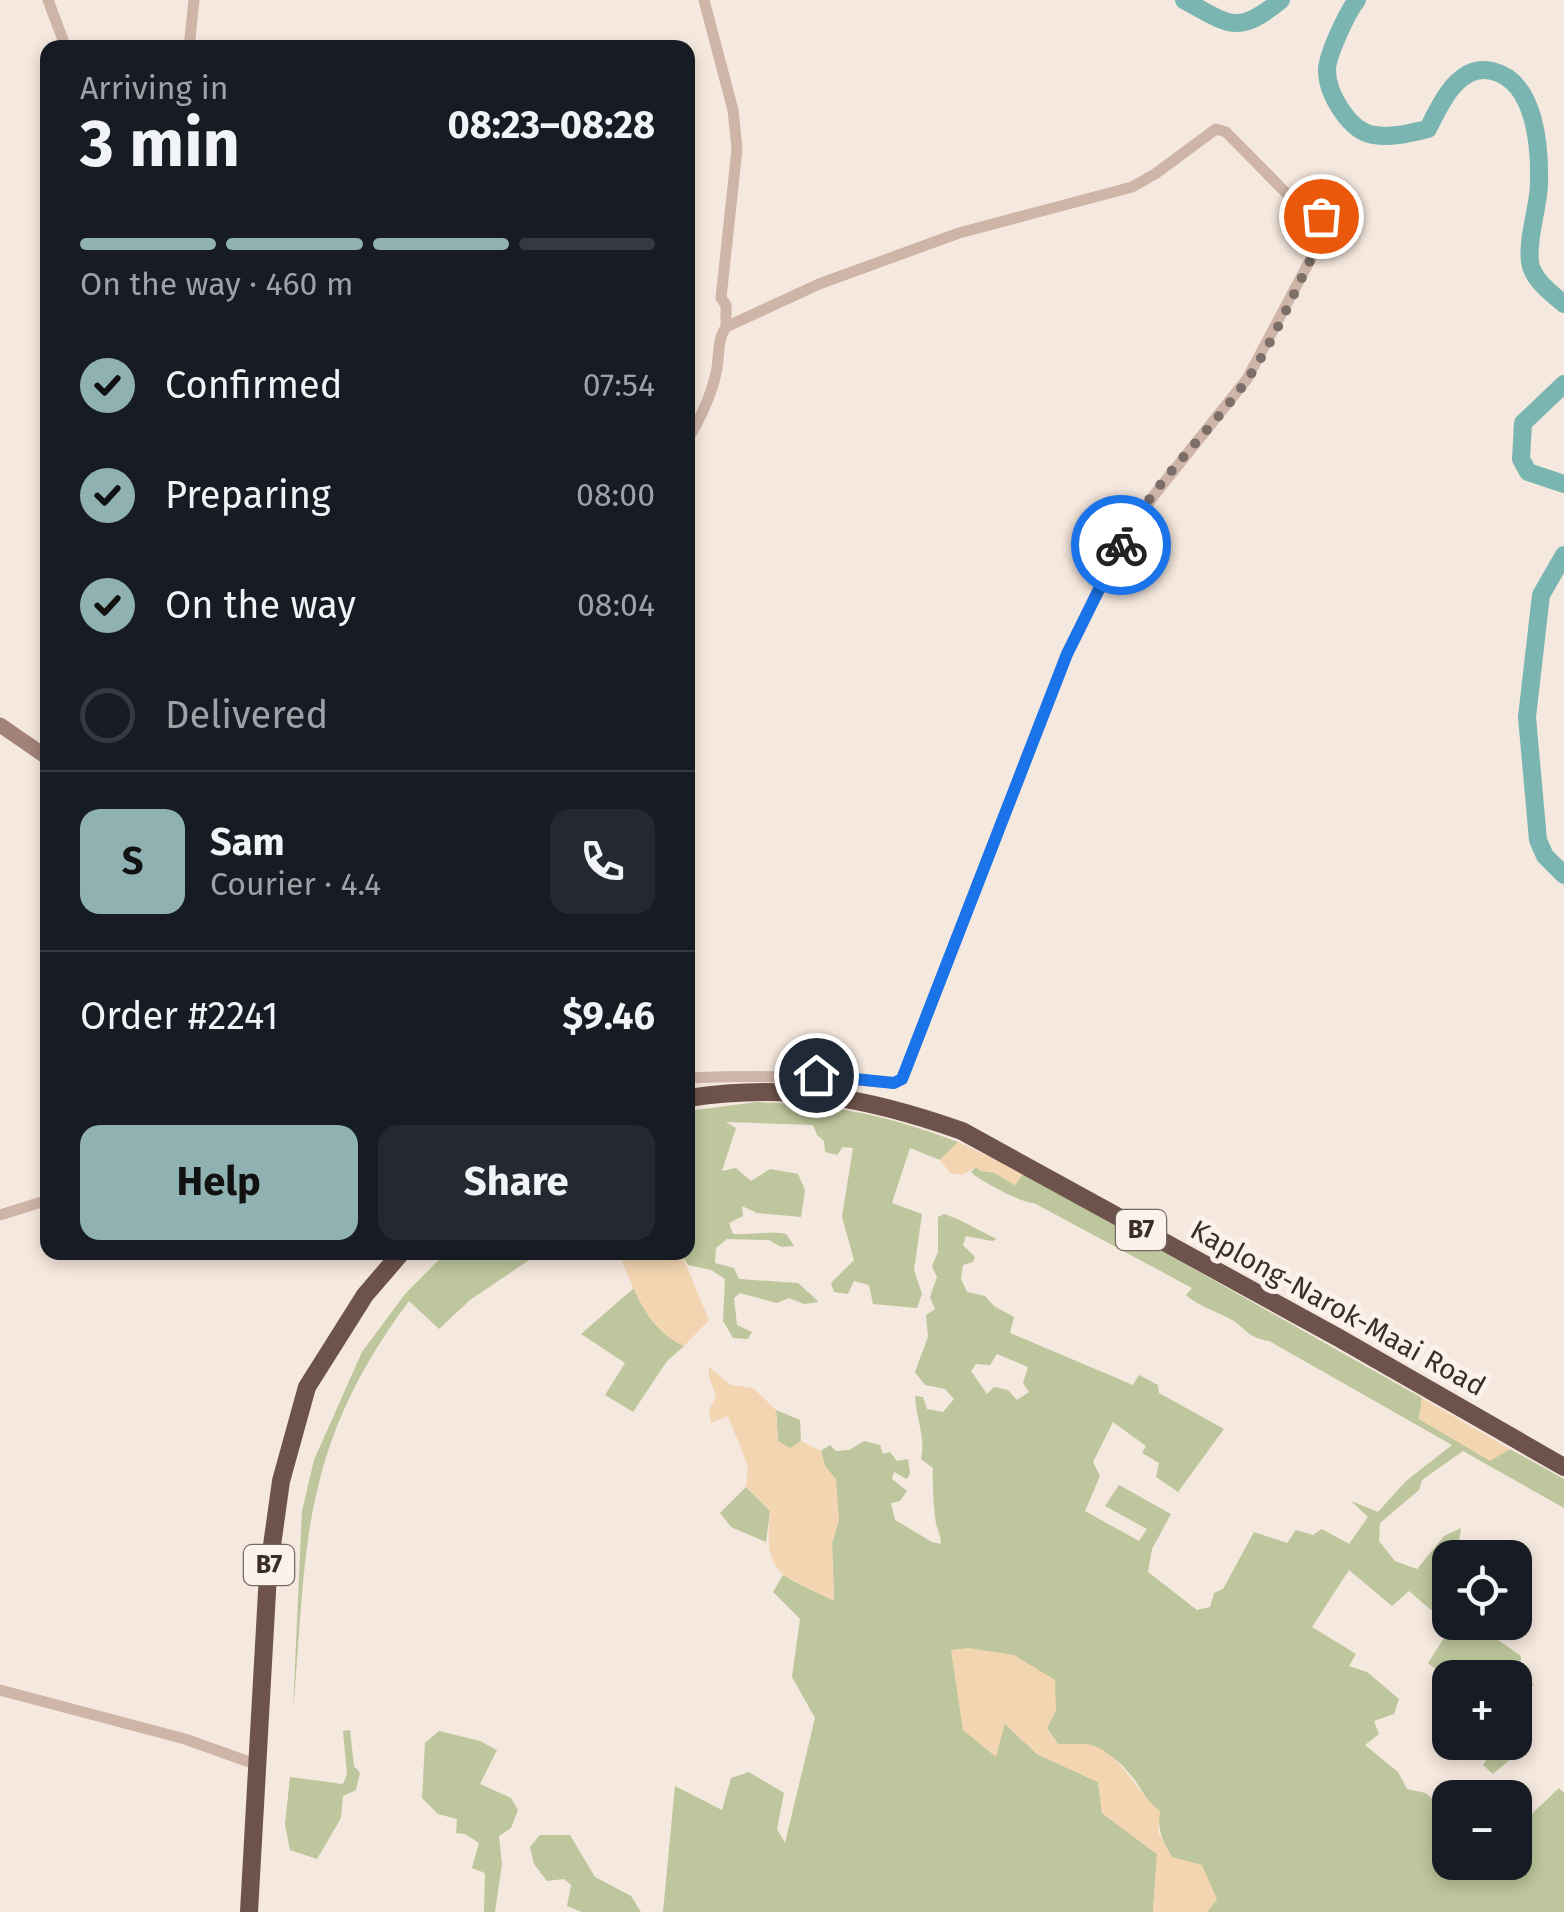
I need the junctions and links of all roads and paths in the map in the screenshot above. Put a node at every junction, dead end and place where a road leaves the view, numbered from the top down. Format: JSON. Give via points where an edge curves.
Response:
{"nodes":[{"id":1,"x":48,"y":0,"type":"edge"},
{"id":2,"x":194,"y":0,"type":"edge"},
{"id":3,"x":704,"y":0,"type":"edge"},
{"id":4,"x":63,"y":40,"type":"edge"},
{"id":5,"x":190,"y":40,"type":"edge"},
{"id":6,"x":726,"y":327,"type":"junction"},
{"id":7,"x":695,"y":424,"type":"edge"},
{"id":8,"x":0,"y":725,"type":"edge"},
{"id":9,"x":40,"y":747,"type":"edge"},
{"id":10,"x":695,"y":1078,"type":"edge"},
{"id":11,"x":695,"y":1097,"type":"edge"},
{"id":12,"x":40,"y":1202,"type":"edge"},
{"id":13,"x":0,"y":1215,"type":"edge"},
{"id":14,"x":395,"y":1260,"type":"edge"},
{"id":15,"x":1564,"y":1467,"type":"edge"},
{"id":16,"x":0,"y":1690,"type":"edge"},
{"id":17,"x":258,"y":1765,"type":"junction"},
{"id":18,"x":249,"y":1912,"type":"edge"}],
"edges":[{"from":1,"to":4,"type":"street"},
{"from":2,"to":5,"type":"street"},
{"from":3,"to":6,"type":"street","via":[[735,126],[721,298]]},
{"from":6,"to":7,"type":"street"},
{"from":6,"to":10,"type":"street","via":[[819,284],[959,234],[1132,187],[1216,128],[1290,198],[1328,222],[1247,379],[1154,494],[1109,568],[1067,654],[902,1079]]},
{"from":8,"to":9,"type":"main road"},
{"from":11,"to":15,"type":"highway","name":"Kaplong-Narok-Maai Road","number":"B7","via":[[819,1092],[962,1131]]},
{"from":12,"to":13,"type":"street"},
{"from":14,"to":17,"type":"highway","number":"B7","via":[[347,1323],[299,1410],[268,1574]]},
{"from":16,"to":17,"type":"street"},
{"from":17,"to":18,"type":"highway","number":"B7"}]}
